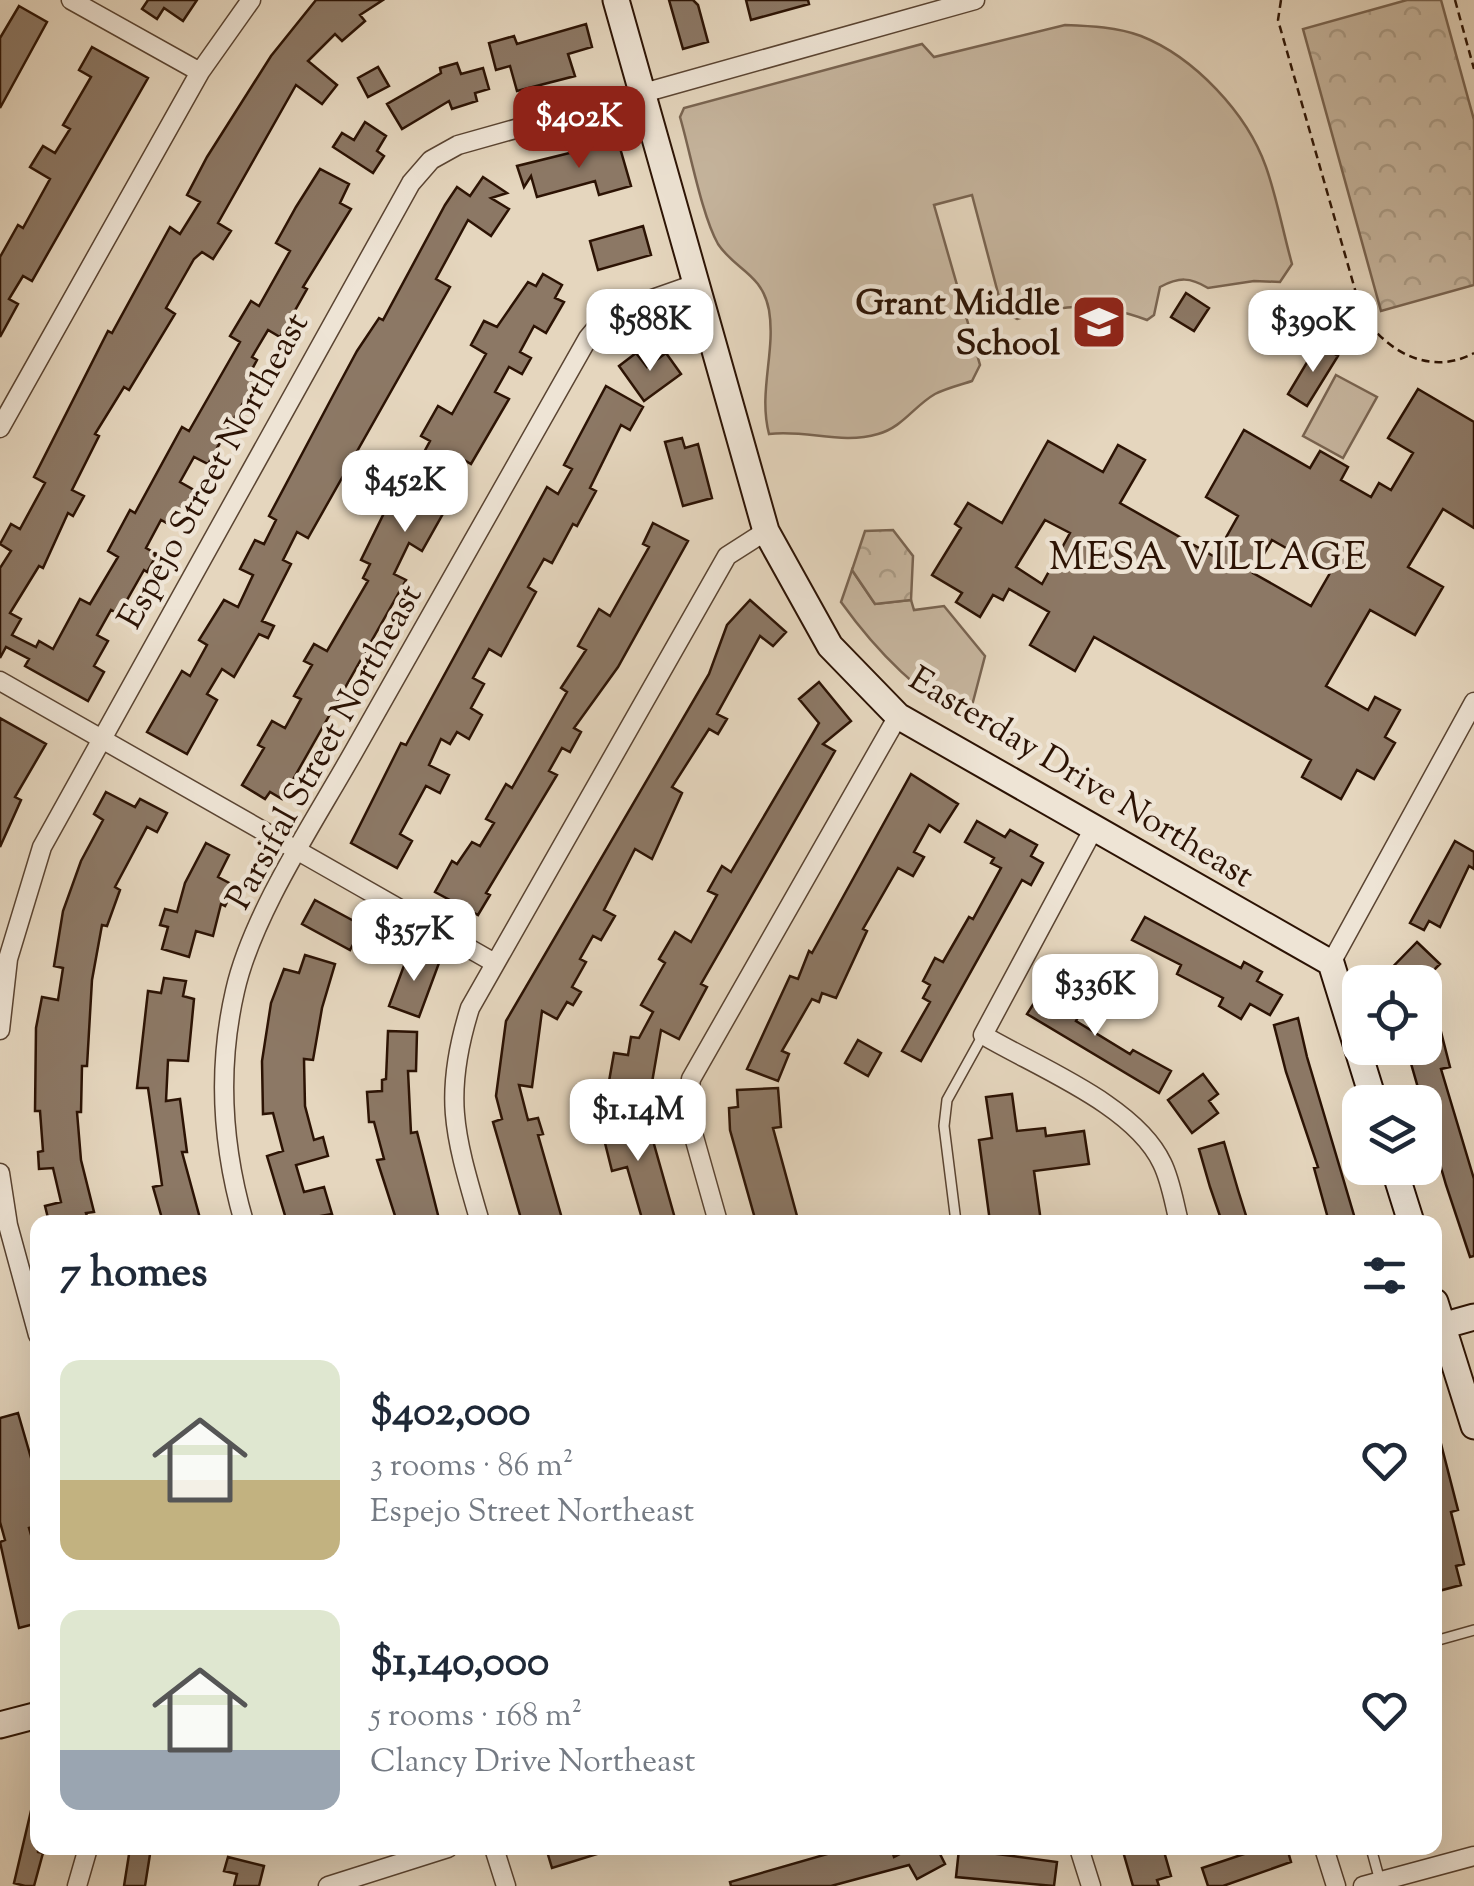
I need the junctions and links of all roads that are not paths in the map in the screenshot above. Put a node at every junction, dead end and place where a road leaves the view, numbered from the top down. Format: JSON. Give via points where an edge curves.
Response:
{"nodes":[{"id":1,"x":71,"y":0,"type":"edge"},
{"id":2,"x":251,"y":0,"type":"edge"},
{"id":3,"x":616,"y":0,"type":"edge"},
{"id":4,"x":975,"y":0,"type":"edge"},
{"id":5,"x":200,"y":72,"type":"junction"},
{"id":6,"x":642,"y":92,"type":"junction"},
{"id":7,"x":698,"y":283,"type":"junction"},
{"id":8,"x":0,"y":428,"type":"edge"},
{"id":9,"x":766,"y":531,"type":"junction"},
{"id":10,"x":0,"y":681,"type":"edge"},
{"id":11,"x":1474,"y":702,"type":"edge"},
{"id":12,"x":898,"y":716,"type":"junction"},
{"id":13,"x":1467,"y":731,"type":"edge"},
{"id":14,"x":100,"y":738,"type":"junction"},
{"id":15,"x":1094,"y":828,"type":"junction"},
{"id":16,"x":299,"y":850,"type":"junction"},
{"id":17,"x":493,"y":962,"type":"junction"},
{"id":18,"x":1331,"y":963,"type":"junction"},
{"id":19,"x":0,"y":1030,"type":"edge"},
{"id":20,"x":982,"y":1034,"type":"junction"},
{"id":21,"x":1369,"y":1085,"type":"edge"},
{"id":22,"x":0,"y":1173,"type":"edge"},
{"id":23,"x":1399,"y":1185,"type":"edge"},
{"id":24,"x":242,"y":1215,"type":"edge"},
{"id":25,"x":478,"y":1215,"type":"edge"},
{"id":26,"x":716,"y":1215,"type":"edge"},
{"id":27,"x":955,"y":1215,"type":"edge"},
{"id":28,"x":1177,"y":1215,"type":"edge"},
{"id":29,"x":1409,"y":1215,"type":"edge"},
{"id":30,"x":30,"y":1306,"type":"edge"},
{"id":31,"x":1474,"y":1317,"type":"edge"},
{"id":32,"x":1442,"y":1318,"type":"edge"},
{"id":33,"x":1442,"y":1330,"type":"edge"},
{"id":34,"x":1474,"y":1426,"type":"edge"},
{"id":35,"x":1474,"y":1630,"type":"edge"},
{"id":36,"x":1442,"y":1639,"type":"edge"},
{"id":37,"x":30,"y":1717,"type":"edge"},
{"id":38,"x":0,"y":1725,"type":"edge"},
{"id":39,"x":86,"y":1855,"type":"edge"},
{"id":40,"x":426,"y":1855,"type":"edge"},
{"id":41,"x":496,"y":1855,"type":"edge"},
{"id":42,"x":1081,"y":1855,"type":"edge"},
{"id":43,"x":1326,"y":1855,"type":"edge"},
{"id":44,"x":1372,"y":1855,"type":"edge"},
{"id":45,"x":1474,"y":1856,"type":"edge"},
{"id":46,"x":1371,"y":1884,"type":"edge"},
{"id":47,"x":76,"y":1886,"type":"edge"},
{"id":48,"x":328,"y":1886,"type":"edge"},
{"id":49,"x":506,"y":1886,"type":"edge"},
{"id":50,"x":1091,"y":1886,"type":"edge"},
{"id":51,"x":1336,"y":1886,"type":"edge"}],
"edges":[{"from":1,"to":5,"type":"street"},
{"from":2,"to":5,"type":"street"},
{"from":3,"to":6,"type":"street","name":"Easterday Drive Northeast"},
{"from":4,"to":6,"type":"street","name":"Espejo Street Northeast"},
{"from":5,"to":8,"type":"street"},
{"from":6,"to":7,"type":"street","name":"Easterday Drive Northeast"},
{"from":6,"to":14,"type":"street","name":"Espejo Street Northeast","via":[[458,145],[431,160],[411,183]]},
{"from":7,"to":9,"type":"street","name":"Easterday Drive Northeast"},
{"from":7,"to":16,"type":"street","name":"Parsifal Street Northeast","via":[[607,315],[588,338]]},
{"from":9,"to":12,"type":"street","name":"Easterday Drive Northeast","via":[[830,646]]},
{"from":9,"to":17,"type":"street","via":[[728,556]]},
{"from":10,"to":14,"type":"street"},
{"from":11,"to":13,"type":"street"},
{"from":12,"to":15,"type":"street","name":"Easterday Drive Northeast"},
{"from":12,"to":26,"type":"street","via":[[691,1079],[687,1112]]},
{"from":13,"to":18,"type":"street"},
{"from":14,"to":16,"type":"street"},
{"from":14,"to":19,"type":"street","name":"Espejo Street Northeast","via":[[42,847],[8,958]]},
{"from":15,"to":18,"type":"street","name":"Easterday Drive Northeast"},
{"from":15,"to":20,"type":"street"},
{"from":16,"to":17,"type":"street"},
{"from":16,"to":24,"type":"street","name":"Parsifal Street Northeast","via":[[235,989],[222,1110]]},
{"from":17,"to":25,"type":"street","via":[[455,1056],[451,1097]]},
{"from":18,"to":21,"type":"street"},
{"from":20,"to":27,"type":"lane","via":[[946,1100]]},
{"from":20,"to":28,"type":"street","via":[[1124,1117],[1163,1164]]},
{"from":22,"to":30,"type":"street"},
{"from":23,"to":29,"type":"street"},
{"from":31,"to":32,"type":"street"},
{"from":33,"to":34,"type":"street"},
{"from":35,"to":36,"type":"lane"},
{"from":37,"to":38,"type":"street"},
{"from":39,"to":47,"type":"street"},
{"from":40,"to":48,"type":"street"},
{"from":41,"to":49,"type":"street"},
{"from":42,"to":50,"type":"street"},
{"from":43,"to":51,"type":"street"},
{"from":44,"to":46,"type":"lane"},
{"from":45,"to":46,"type":"street"}]}
